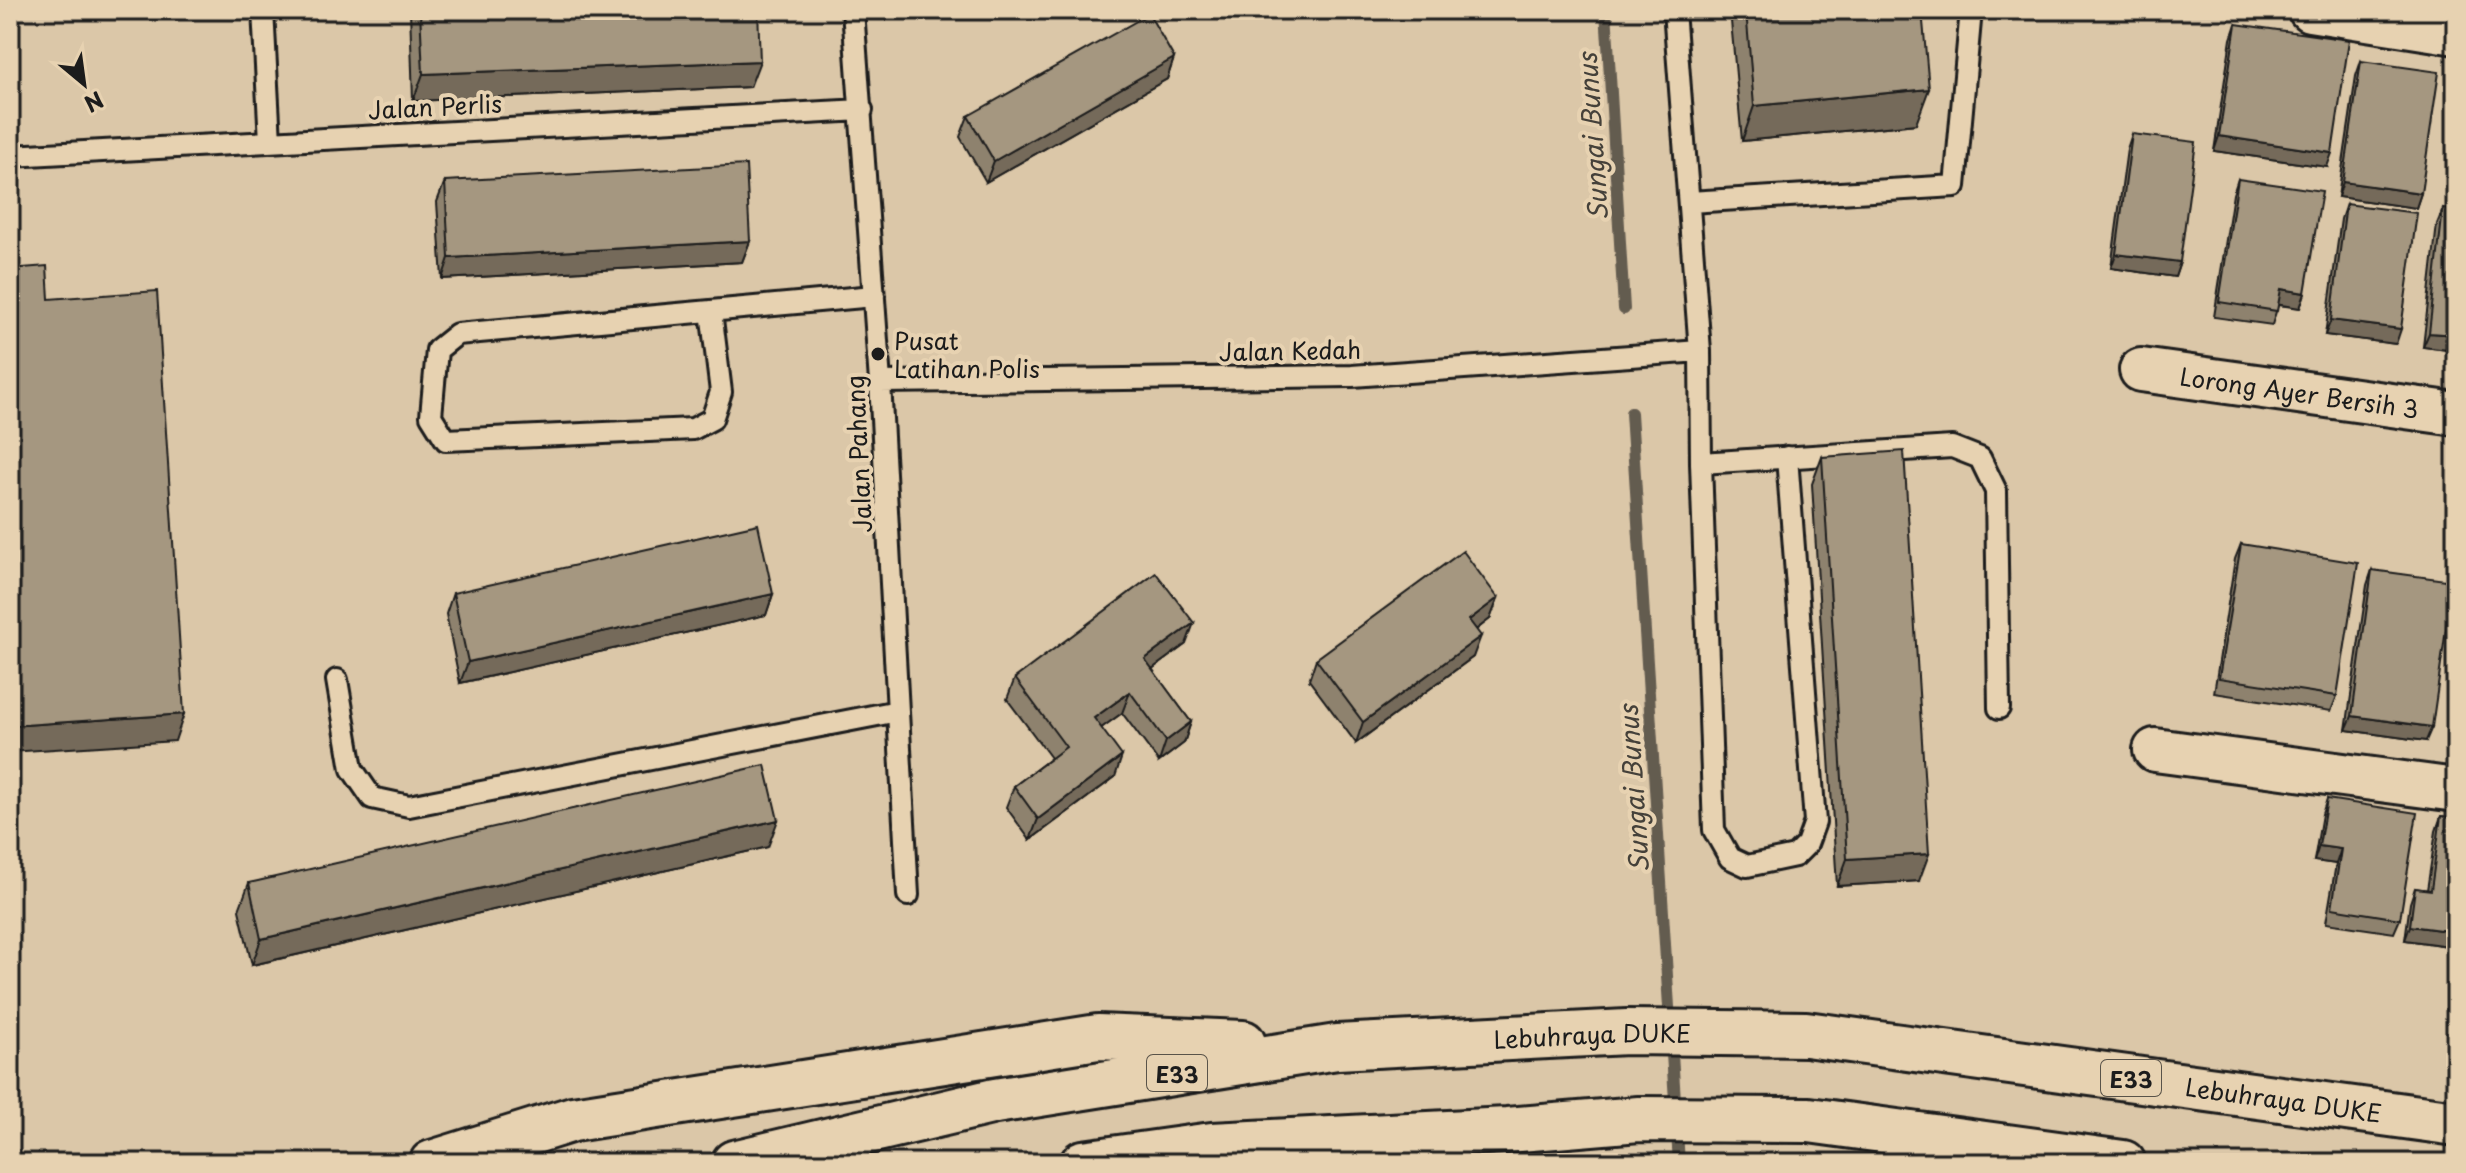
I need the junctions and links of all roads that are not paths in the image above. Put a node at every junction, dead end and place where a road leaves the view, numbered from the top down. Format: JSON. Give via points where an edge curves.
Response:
{"nodes":[{"id":1,"x":263,"y":10,"type":"edge"},
{"id":2,"x":853,"y":10,"type":"edge"},
{"id":3,"x":1674,"y":10,"type":"edge"},
{"id":4,"x":1971,"y":10,"type":"edge"},
{"id":5,"x":2310,"y":10,"type":"edge"},
{"id":6,"x":2456,"y":33,"type":"edge"},
{"id":7,"x":862,"y":110,"type":"junction"},
{"id":8,"x":270,"y":141,"type":"junction"},
{"id":9,"x":10,"y":156,"type":"edge"},
{"id":10,"x":1689,"y":202,"type":"junction"},
{"id":11,"x":874,"y":296,"type":"junction"},
{"id":12,"x":711,"y":311,"type":"junction"},
{"id":13,"x":1700,"y":351,"type":"junction"},
{"id":14,"x":2141,"y":370,"type":"dead end"},
{"id":15,"x":880,"y":382,"type":"junction"},
{"id":16,"x":2456,"y":414,"type":"edge"},
{"id":17,"x":1787,"y":457,"type":"junction"},
{"id":18,"x":1701,"y":463,"type":"junction"},
{"id":19,"x":337,"y":680,"type":"dead end"},
{"id":20,"x":1999,"y":708,"type":"dead end"},
{"id":21,"x":898,"y":711,"type":"junction"},
{"id":22,"x":2155,"y":750,"type":"dead end"},
{"id":23,"x":2456,"y":790,"type":"edge"},
{"id":24,"x":908,"y":895,"type":"dead end"},
{"id":25,"x":1337,"y":1047,"type":"junction"},
{"id":26,"x":2456,"y":1123,"type":"edge"},
{"id":27,"x":1507,"y":1130,"type":"junction"},
{"id":28,"x":432,"y":1163,"type":"edge"},
{"id":29,"x":734,"y":1163,"type":"edge"},
{"id":30,"x":1083,"y":1163,"type":"edge"},
{"id":31,"x":1368,"y":1163,"type":"edge"},
{"id":32,"x":2123,"y":1163,"type":"edge"}],
"edges":[{"from":1,"to":8,"type":"lane"},
{"from":2,"to":7,"type":"lane","name":"Jalan Pahang"},
{"from":3,"to":10,"type":"lane"},
{"from":4,"to":10,"type":"lane","via":[[1955,186]]},
{"from":5,"to":6,"type":"street"},
{"from":7,"to":8,"type":"lane","name":"Jalan Perlis"},
{"from":7,"to":11,"type":"lane","name":"Jalan Pahang"},
{"from":8,"to":9,"type":"lane","name":"Jalan Perlis"},
{"from":10,"to":13,"type":"lane"},
{"from":11,"to":12,"type":"lane"},
{"from":11,"to":15,"type":"lane","name":"Jalan Pahang"},
{"from":12,"to":12,"type":"lane","via":[[457,334],[437,350],[431,416],[446,440],[693,429],[712,419],[721,392]]},
{"from":13,"to":15,"type":"lane","name":"Jalan Kedah","via":[[1352,376]]},
{"from":13,"to":18,"type":"lane"},
{"from":14,"to":16,"type":"street","name":"Lorong Ayer Bersih 3"},
{"from":15,"to":21,"type":"lane","name":"Jalan Pahang"},
{"from":17,"to":18,"type":"lane"},
{"from":17,"to":18,"type":"lane","via":[[1815,822],[1807,844],[1795,856],[1747,866],[1730,858],[1714,830]]},
{"from":17,"to":20,"type":"lane","via":[[1952,447],[1980,458],[1996,491]]},
{"from":19,"to":21,"type":"lane","via":[[352,769],[372,798],[409,806]]},
{"from":21,"to":24,"type":"lane","name":"Jalan Pahang"},
{"from":22,"to":23,"type":"street"},
{"from":25,"to":26,"type":"highway","name":"Lebuhraya DUKE","number":"E33","via":[[1627,1032],[1806,1034]]},
{"from":25,"to":28,"type":"highway","via":[[1098,1037],[573,1119]]},
{"from":25,"to":29,"type":"highway","name":"Lebuhraya DUKE","number":"E33","via":[[995,1101]]},
{"from":27,"to":30,"type":"highway","via":[[1212,1145]]},
{"from":27,"to":31,"type":"highway"},
{"from":27,"to":32,"type":"highway","via":[[1639,1119],[1809,1120]]}]}
